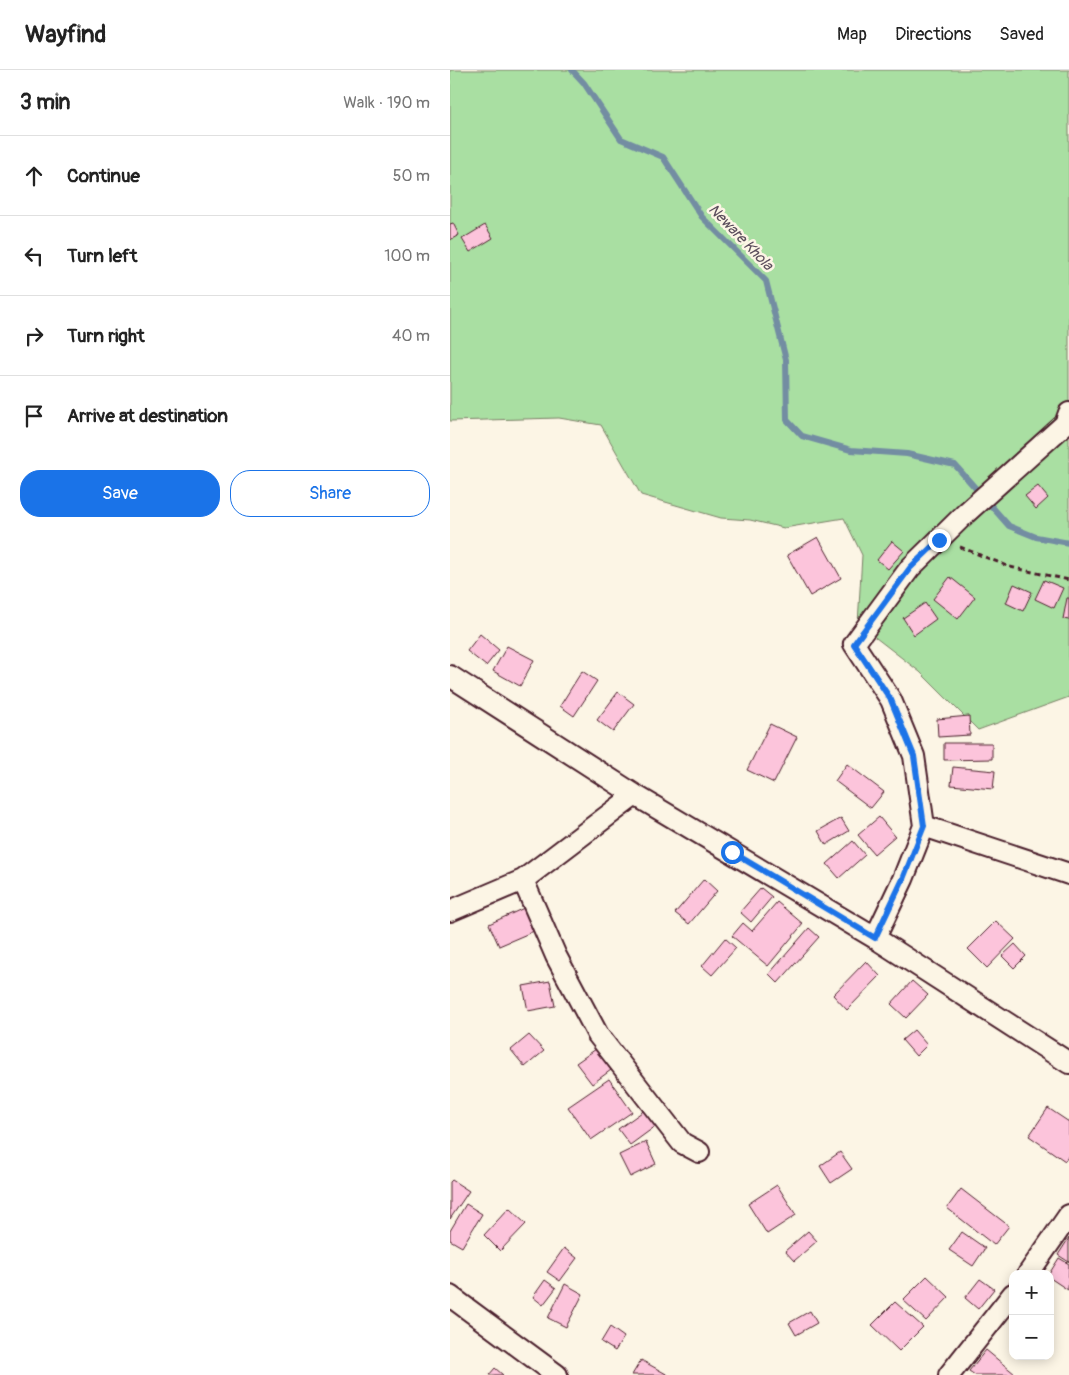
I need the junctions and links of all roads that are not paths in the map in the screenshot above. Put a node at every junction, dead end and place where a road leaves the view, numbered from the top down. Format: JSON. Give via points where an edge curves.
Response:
{"nodes":[{"id":1,"x":1069,"y":413,"type":"edge"},
{"id":2,"x":450,"y":676,"type":"edge"},
{"id":3,"x":635,"y":795,"type":"junction"},
{"id":4,"x":924,"y":826,"type":"junction"},
{"id":5,"x":1069,"y":874,"type":"edge"},
{"id":6,"x":523,"y":880,"type":"junction"},
{"id":7,"x":450,"y":911,"type":"edge"},
{"id":8,"x":875,"y":938,"type":"junction"},
{"id":9,"x":1069,"y":1063,"type":"edge"},
{"id":10,"x":699,"y":1152,"type":"dead end"},
{"id":11,"x":1069,"y":1215,"type":"edge"},
{"id":12,"x":1031,"y":1270,"type":"edge"},
{"id":13,"x":450,"y":1296,"type":"edge"},
{"id":14,"x":1009,"y":1299,"type":"edge"},
{"id":15,"x":556,"y":1375,"type":"edge"},
{"id":16,"x":950,"y":1375,"type":"edge"}],
"edges":[{"from":1,"to":4,"type":"street","via":[[1065,424],[910,568],[854,644],[891,700],[914,756]]},
{"from":2,"to":3,"type":"street"},
{"from":3,"to":6,"type":"street"},
{"from":3,"to":8,"type":"street"},
{"from":4,"to":5,"type":"street"},
{"from":4,"to":8,"type":"street"},
{"from":6,"to":7,"type":"street"},
{"from":6,"to":10,"type":"street","via":[[556,956],[598,1035],[682,1144]]},
{"from":8,"to":9,"type":"street"},
{"from":11,"to":12,"type":"street"},
{"from":13,"to":15,"type":"street"},
{"from":14,"to":16,"type":"street"}]}
